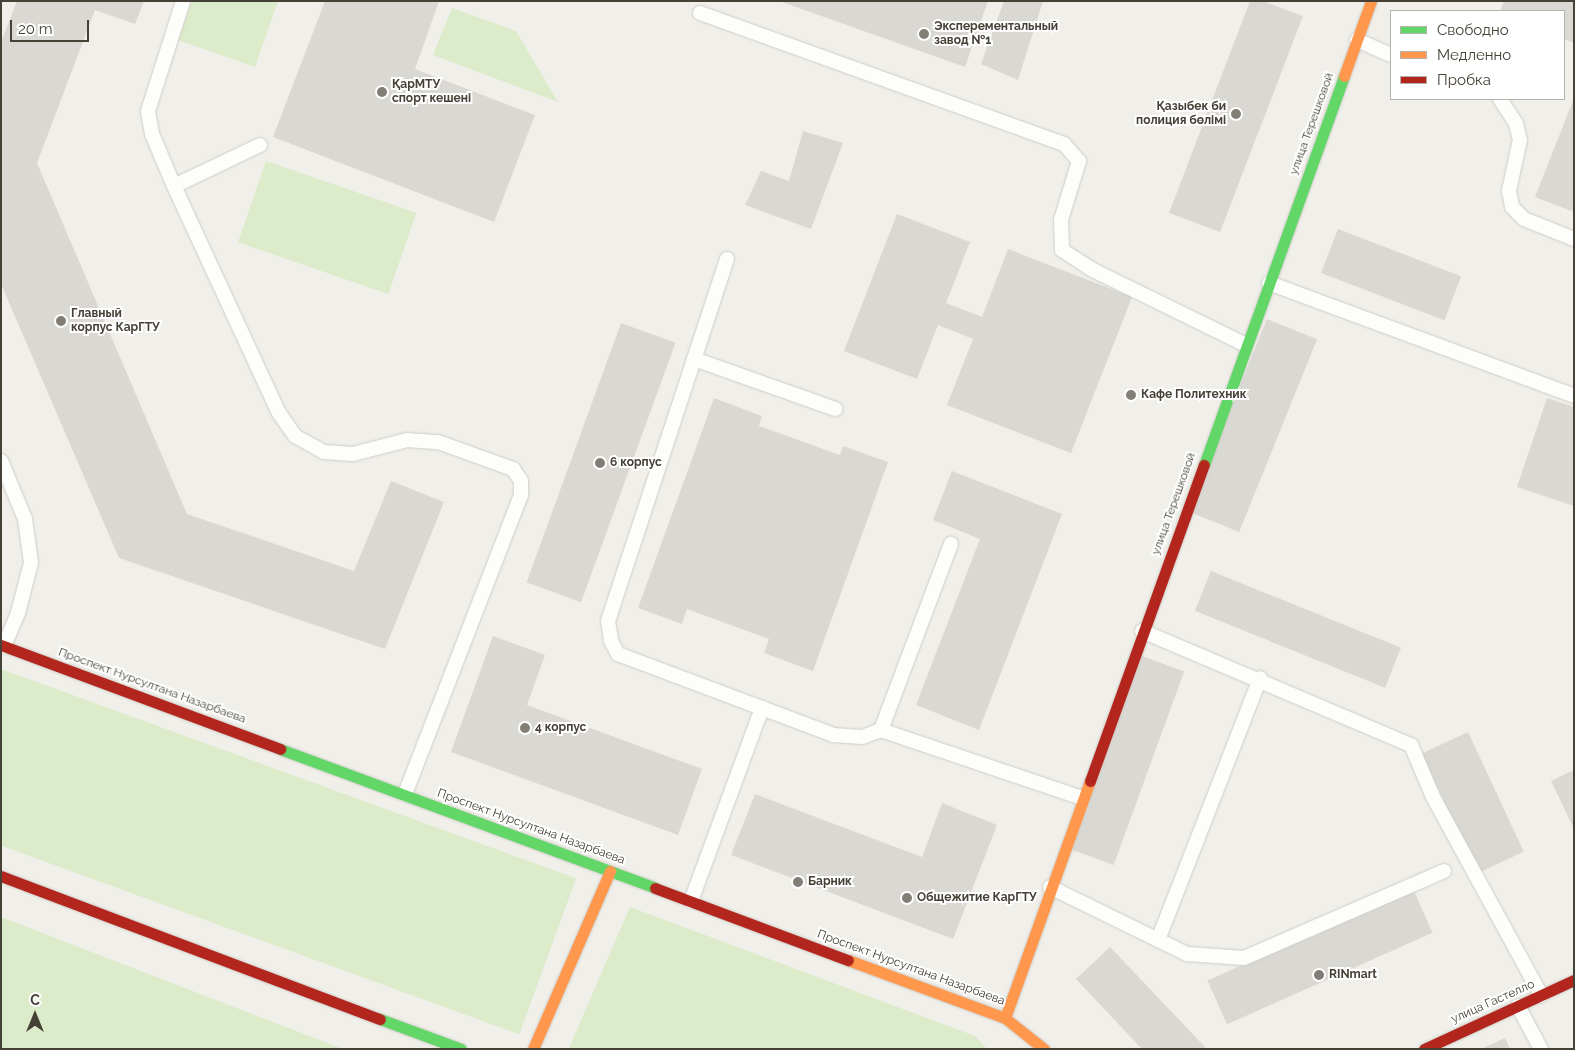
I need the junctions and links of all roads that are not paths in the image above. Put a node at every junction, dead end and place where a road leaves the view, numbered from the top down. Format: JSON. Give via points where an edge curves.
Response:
{"nodes":[{"id":1,"x":183,"y":1,"type":"edge"},
{"id":2,"x":1371,"y":1,"type":"edge"},
{"id":3,"x":700,"y":13,"type":"dead end"},
{"id":4,"x":1357,"y":40,"type":"junction"},
{"id":5,"x":1390,"y":55,"type":"edge"},
{"id":6,"x":1501,"y":100,"type":"edge"},
{"id":7,"x":260,"y":145,"type":"dead end"},
{"id":8,"x":174,"y":186,"type":"junction"},
{"id":9,"x":1574,"y":239,"type":"edge"},
{"id":10,"x":727,"y":259,"type":"dead end"},
{"id":11,"x":1269,"y":283,"type":"junction"},
{"id":12,"x":1246,"y":345,"type":"junction"},
{"id":13,"x":694,"y":359,"type":"junction"},
{"id":14,"x":1574,"y":396,"type":"edge"},
{"id":15,"x":835,"y":409,"type":"dead end"},
{"id":16,"x":1,"y":462,"type":"edge"},
{"id":17,"x":951,"y":544,"type":"dead end"},
{"id":18,"x":1142,"y":631,"type":"junction"},
{"id":19,"x":2,"y":645,"type":"edge"},
{"id":20,"x":1260,"y":678,"type":"junction"},
{"id":21,"x":762,"y":708,"type":"junction"},
{"id":22,"x":881,"y":730,"type":"junction"},
{"id":23,"x":405,"y":794,"type":"junction"},
{"id":24,"x":1082,"y":798,"type":"junction"},
{"id":25,"x":610,"y":871,"type":"junction"},
{"id":26,"x":1444,"y":871,"type":"dead end"},
{"id":27,"x":1,"y":876,"type":"edge"},
{"id":28,"x":1050,"y":887,"type":"junction"},
{"id":29,"x":691,"y":901,"type":"junction"},
{"id":30,"x":1158,"y":940,"type":"junction"},
{"id":31,"x":1574,"y":980,"type":"edge"},
{"id":32,"x":1541,"y":995,"type":"junction"},
{"id":33,"x":1518,"y":1006,"type":"junction"},
{"id":34,"x":1005,"y":1018,"type":"junction"},
{"id":35,"x":460,"y":1049,"type":"edge"},
{"id":36,"x":533,"y":1049,"type":"edge"},
{"id":37,"x":1044,"y":1049,"type":"edge"},
{"id":38,"x":1424,"y":1049,"type":"edge"},
{"id":39,"x":1541,"y":1049,"type":"edge"}],
"edges":[{"from":1,"to":8,"type":"lane","via":[[148,111],[152,134]]},
{"from":2,"to":4,"type":"main road","name":"улица Терешковой"},
{"from":3,"to":12,"type":"lane","via":[[1064,144],[1079,161],[1062,220],[1062,250],[1092,270]]},
{"from":4,"to":5,"type":"lane"},
{"from":4,"to":11,"type":"main road","name":"улица Терешковой"},
{"from":6,"to":9,"type":"lane","via":[[1516,124],[1520,140],[1510,191],[1512,207],[1524,219]]},
{"from":7,"to":8,"type":"lane"},
{"from":8,"to":23,"type":"lane","via":[[279,413],[295,436],[324,452],[353,454],[407,440],[438,442],[513,469],[521,481],[521,495]]},
{"from":10,"to":13,"type":"lane"},
{"from":11,"to":12,"type":"main road","name":"улица Терешковой"},
{"from":11,"to":14,"type":"lane"},
{"from":12,"to":18,"type":"main road","name":"улица Терешковой"},
{"from":13,"to":15,"type":"lane"},
{"from":13,"to":21,"type":"lane","via":[[608,621],[611,641],[618,654]]},
{"from":16,"to":19,"type":"lane","via":[[25,520],[32,563],[18,613]]},
{"from":17,"to":22,"type":"lane"},
{"from":18,"to":20,"type":"lane"},
{"from":18,"to":24,"type":"main road","name":"улица Терешковой"},
{"from":19,"to":23,"type":"main road","name":"Проспект Нурсултана Назарбаева"},
{"from":20,"to":30,"type":"lane"},
{"from":20,"to":32,"type":"lane","via":[[1411,745],[1433,797]]},
{"from":21,"to":22,"type":"lane","via":[[833,735],[862,736]]},
{"from":21,"to":29,"type":"lane"},
{"from":22,"to":24,"type":"lane"},
{"from":23,"to":25,"type":"main road","name":"Проспект Нурсултана Назарбаева"},
{"from":24,"to":28,"type":"main road","name":"улица Терешковой"},
{"from":25,"to":29,"type":"main road","name":"Проспект Нурсултана Назарбаева"},
{"from":25,"to":36,"type":"main road"},
{"from":26,"to":30,"type":"lane","via":[[1244,958],[1187,954]]},
{"from":27,"to":35,"type":"main road"},
{"from":28,"to":30,"type":"lane"},
{"from":28,"to":34,"type":"main road","name":"улица Терешковой"},
{"from":29,"to":34,"type":"main road","name":"Проспект Нурсултана Назарбаева"},
{"from":31,"to":32,"type":"main road","name":"улица Гастелло"},
{"from":32,"to":33,"type":"main road","name":"улица Гастелло"},
{"from":33,"to":38,"type":"main road","name":"улица Гастелло"},
{"from":33,"to":39,"type":"lane"},
{"from":34,"to":37,"type":"main road","name":"Проспект Нурсултана Назарбаева"}]}
